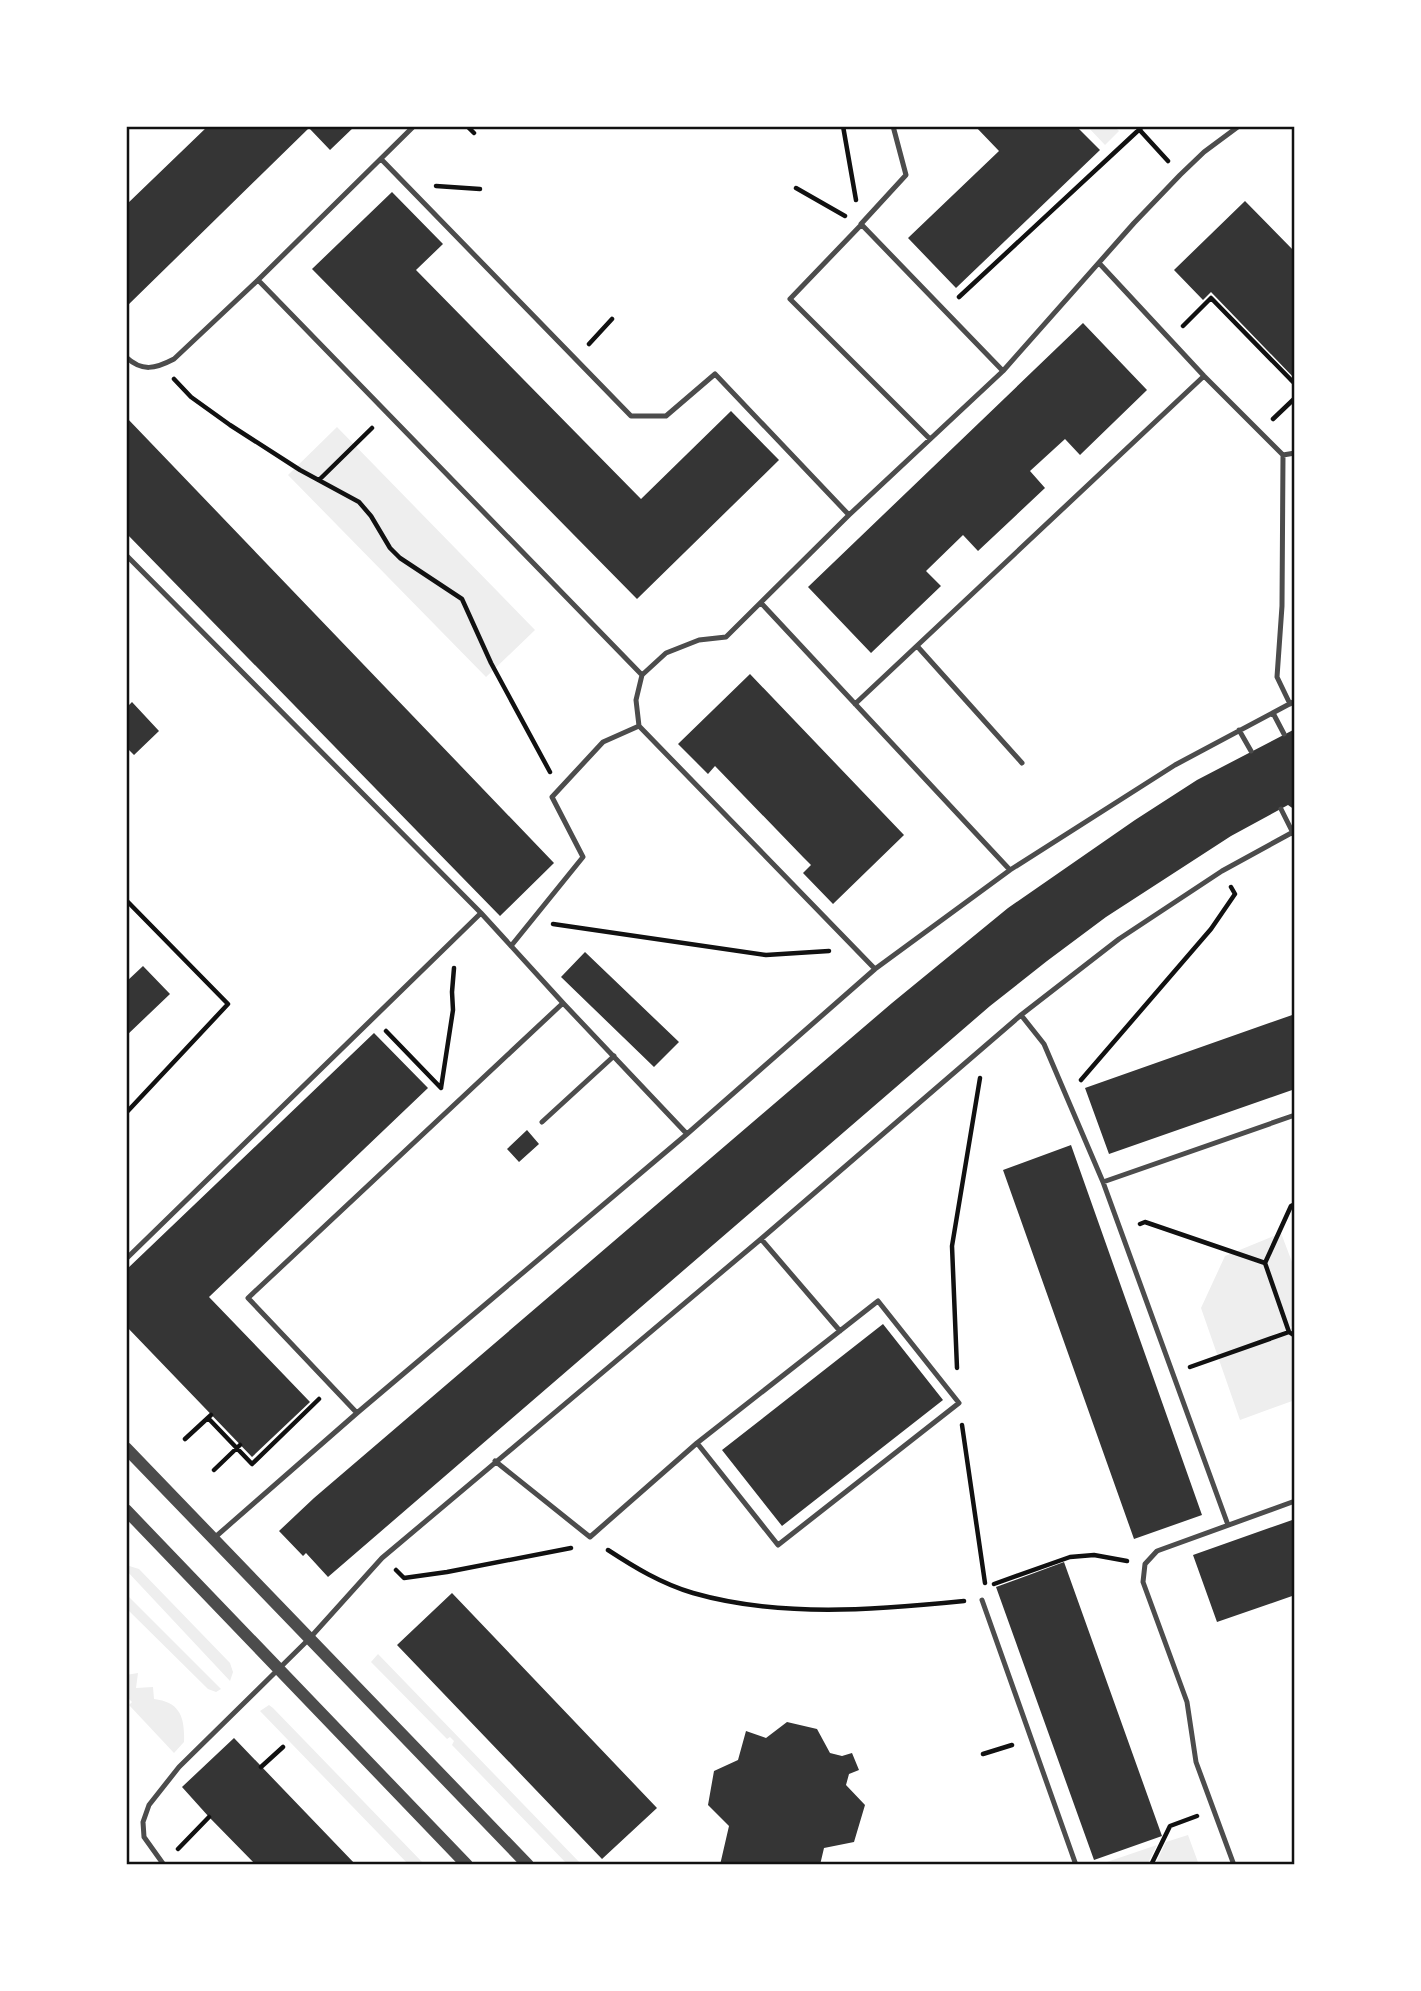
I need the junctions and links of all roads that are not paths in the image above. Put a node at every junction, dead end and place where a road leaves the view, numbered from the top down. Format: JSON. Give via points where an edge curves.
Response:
{"nodes":[{"id":1,"x":414,"y":126,"type":"edge"},
{"id":2,"x":893,"y":126,"type":"edge"},
{"id":3,"x":1239,"y":126,"type":"edge"},
{"id":4,"x":381,"y":159,"type":"junction"},
{"id":5,"x":861,"y":224,"type":"junction"},
{"id":6,"x":1098,"y":263,"type":"junction"},
{"id":7,"x":258,"y":280,"type":"junction"},
{"id":8,"x":126,"y":357,"type":"edge"},
{"id":9,"x":1003,"y":371,"type":"junction"},
{"id":10,"x":1204,"y":376,"type":"junction"},
{"id":11,"x":930,"y":439,"type":"junction"},
{"id":12,"x":1295,"y":453,"type":"edge"},
{"id":13,"x":1283,"y":455,"type":"junction"},
{"id":14,"x":849,"y":515,"type":"junction"},
{"id":15,"x":126,"y":555,"type":"edge"},
{"id":16,"x":762,"y":604,"type":"junction"},
{"id":17,"x":917,"y":646,"type":"junction"},
{"id":18,"x":642,"y":676,"type":"junction"},
{"id":19,"x":1293,"y":702,"type":"edge"},
{"id":20,"x":855,"y":704,"type":"junction"},
{"id":21,"x":1273,"y":713,"type":"junction"},
{"id":22,"x":639,"y":726,"type":"junction"},
{"id":23,"x":1239,"y":730,"type":"junction"},
{"id":24,"x":1284,"y":734,"type":"dead end"},
{"id":25,"x":1251,"y":751,"type":"dead end"},
{"id":26,"x":1023,"y":763,"type":"dead end"},
{"id":27,"x":1281,"y":809,"type":"dead end"},
{"id":28,"x":1294,"y":833,"type":"edge"},
{"id":29,"x":1010,"y":870,"type":"junction"},
{"id":30,"x":481,"y":914,"type":"junction"},
{"id":31,"x":511,"y":946,"type":"junction"},
{"id":32,"x":875,"y":969,"type":"junction"},
{"id":33,"x":563,"y":1003,"type":"junction"},
{"id":34,"x":1021,"y":1015,"type":"junction"},
{"id":35,"x":614,"y":1056,"type":"junction"},
{"id":36,"x":1294,"y":1117,"type":"edge"},
{"id":37,"x":542,"y":1122,"type":"dead end"},
{"id":38,"x":687,"y":1133,"type":"junction"},
{"id":39,"x":1103,"y":1182,"type":"junction"},
{"id":40,"x":761,"y":1239,"type":"junction"},
{"id":41,"x":126,"y":1259,"type":"edge"},
{"id":42,"x":840,"y":1331,"type":"junction"},
{"id":43,"x":357,"y":1413,"type":"junction"},
{"id":44,"x":697,"y":1443,"type":"junction"},
{"id":45,"x":126,"y":1448,"type":"edge"},
{"id":46,"x":495,"y":1461,"type":"junction"},
{"id":47,"x":1295,"y":1501,"type":"edge"},
{"id":48,"x":126,"y":1510,"type":"edge"},
{"id":49,"x":1228,"y":1525,"type":"junction"},
{"id":50,"x":213,"y":1539,"type":"junction"},
{"id":51,"x":982,"y":1600,"type":"road end"},
{"id":52,"x":309,"y":1639,"type":"junction"},
{"id":53,"x":278,"y":1668,"type":"junction"},
{"id":54,"x":164,"y":1864,"type":"edge"},
{"id":55,"x":467,"y":1865,"type":"edge"},
{"id":56,"x":528,"y":1865,"type":"edge"},
{"id":57,"x":1076,"y":1865,"type":"edge"},
{"id":58,"x":1234,"y":1865,"type":"edge"}],
"edges":[{"from":1,"to":4,"type":"lane"},
{"from":2,"to":5,"type":"lane","via":[[906,175]]},
{"from":3,"to":6,"type":"lane","via":[[1180,175]]},
{"from":4,"to":7,"type":"lane"},
{"from":4,"to":14,"type":"lane","via":[[631,416],[666,416],[715,374]]},
{"from":5,"to":9,"type":"lane"},
{"from":5,"to":11,"type":"lane","via":[[790,299]]},
{"from":6,"to":9,"type":"lane"},
{"from":6,"to":10,"type":"lane"},
{"from":7,"to":8,"type":"lane","via":[[174,359],[148,368]]},
{"from":7,"to":18,"type":"lane"},
{"from":9,"to":11,"type":"lane"},
{"from":10,"to":13,"type":"lane"},
{"from":10,"to":17,"type":"lane"},
{"from":11,"to":14,"type":"lane"},
{"from":12,"to":13,"type":"lane"},
{"from":13,"to":19,"type":"lane","via":[[1277,677]]},
{"from":14,"to":16,"type":"lane"},
{"from":15,"to":30,"type":"lane"},
{"from":16,"to":18,"type":"lane","via":[[726,637],[699,640],[666,653]]},
{"from":16,"to":20,"type":"lane"},
{"from":17,"to":20,"type":"lane"},
{"from":17,"to":26,"type":"lane"},
{"from":18,"to":22,"type":"lane","via":[[636,700]]},
{"from":19,"to":21,"type":"lane"},
{"from":20,"to":29,"type":"lane"},
{"from":21,"to":23,"type":"lane"},
{"from":21,"to":24,"type":"lane"},
{"from":22,"to":31,"type":"lane","via":[[603,742],[552,797],[583,856]]},
{"from":22,"to":32,"type":"lane"},
{"from":23,"to":25,"type":"lane"},
{"from":23,"to":29,"type":"lane","via":[[1175,765]]},
{"from":27,"to":28,"type":"lane"},
{"from":28,"to":34,"type":"lane","via":[[1222,871],[1119,939]]},
{"from":29,"to":32,"type":"lane"},
{"from":30,"to":31,"type":"lane"},
{"from":30,"to":41,"type":"lane"},
{"from":31,"to":33,"type":"lane"},
{"from":32,"to":38,"type":"lane"},
{"from":33,"to":35,"type":"lane"},
{"from":33,"to":43,"type":"lane","via":[[248,1298]]},
{"from":34,"to":39,"type":"lane","via":[[1044,1044]]},
{"from":34,"to":40,"type":"lane"},
{"from":35,"to":37,"type":"lane"},
{"from":35,"to":38,"type":"lane"},
{"from":36,"to":39,"type":"lane"},
{"from":38,"to":43,"type":"lane"},
{"from":39,"to":49,"type":"lane"},
{"from":40,"to":42,"type":"lane"},
{"from":40,"to":46,"type":"lane"},
{"from":42,"to":44,"type":"lane"},
{"from":42,"to":44,"type":"lane","via":[[878,1301],[959,1403],[778,1545]]},
{"from":43,"to":50,"type":"lane"},
{"from":44,"to":46,"type":"lane","via":[[590,1537]]},
{"from":45,"to":50,"type":"street"},
{"from":46,"to":52,"type":"lane","via":[[382,1558]]},
{"from":47,"to":49,"type":"lane"},
{"from":48,"to":53,"type":"street"},
{"from":49,"to":58,"type":"lane","via":[[1157,1551],[1145,1564],[1143,1582],[1187,1702],[1196,1762]]},
{"from":50,"to":52,"type":"street"},
{"from":51,"to":57,"type":"lane"},
{"from":52,"to":53,"type":"lane"},
{"from":52,"to":56,"type":"street"},
{"from":53,"to":54,"type":"lane","via":[[179,1767],[149,1805],[144,1838]]},
{"from":53,"to":55,"type":"street"}]}
